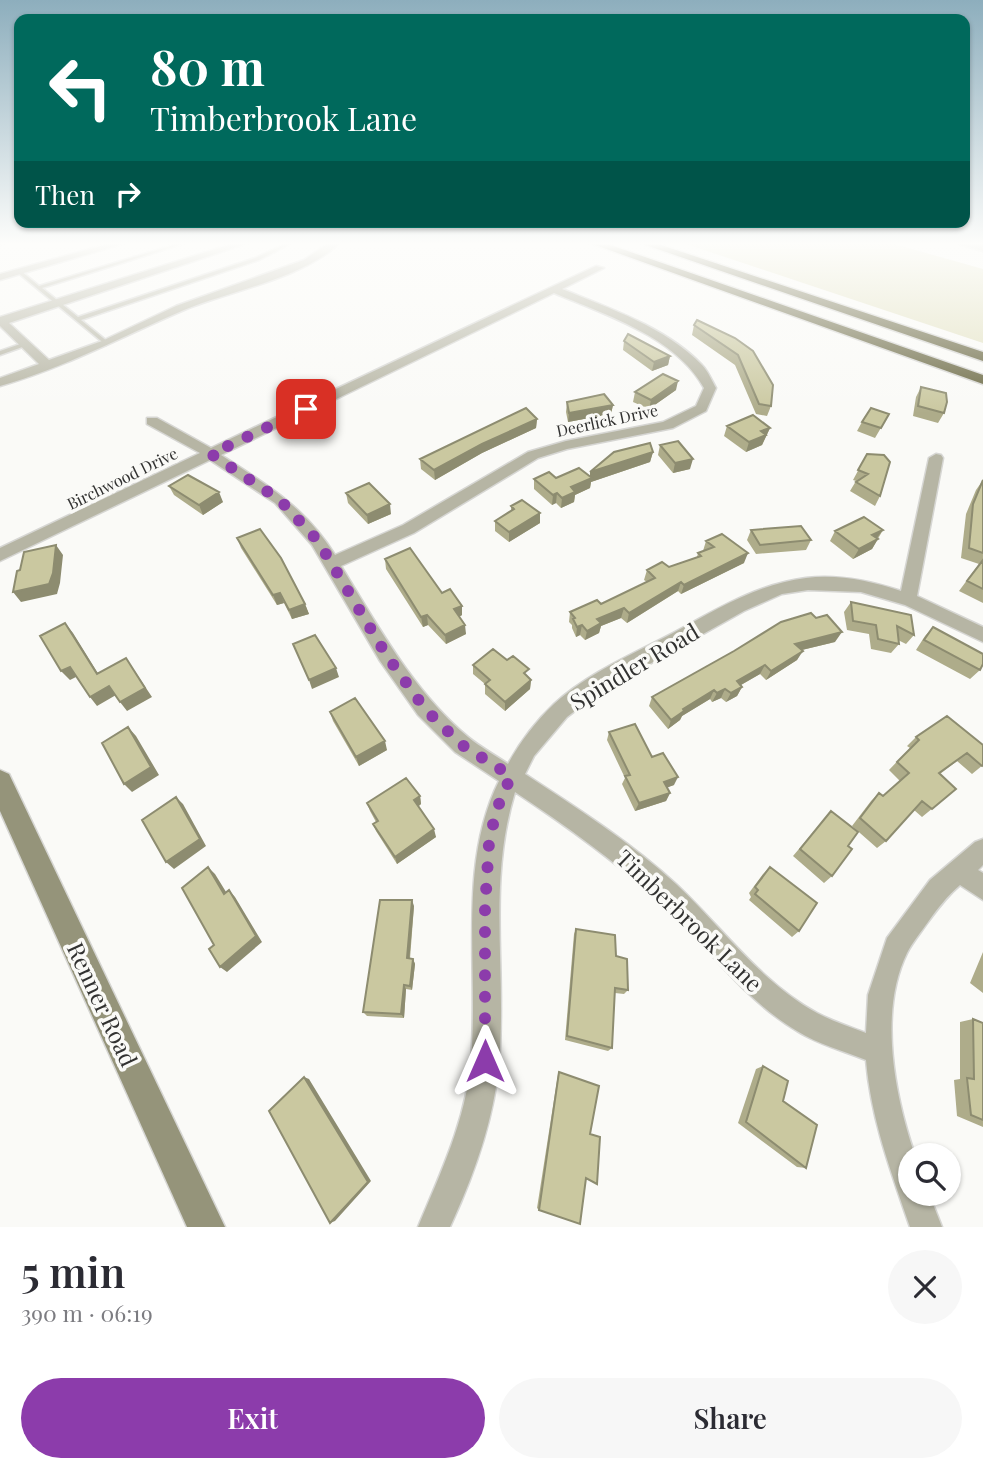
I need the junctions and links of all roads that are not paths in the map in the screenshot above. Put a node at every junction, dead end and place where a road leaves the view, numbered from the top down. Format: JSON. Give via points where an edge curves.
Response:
{"nodes":[{"id":1,"x":52,"y":299,"type":"edge"},
{"id":2,"x":69,"y":299,"type":"edge"},
{"id":3,"x":136,"y":299,"type":"edge"},
{"id":4,"x":206,"y":299,"type":"edge"},
{"id":5,"x":536,"y":299,"type":"edge"},
{"id":6,"x":577,"y":299,"type":"edge"},
{"id":7,"x":754,"y":299,"type":"edge"},
{"id":8,"x":812,"y":299,"type":"edge"},
{"id":9,"x":57,"y":303,"type":"junction"},
{"id":10,"x":77,"y":319,"type":"junction"},
{"id":11,"x":1,"y":321,"type":"edge"},
{"id":12,"x":106,"y":343,"type":"junction"},
{"id":13,"x":26,"y":344,"type":"junction"},
{"id":14,"x":0,"y":353,"type":"edge"},
{"id":15,"x":983,"y":357,"type":"edge"},
{"id":16,"x":47,"y":365,"type":"junction"},
{"id":17,"x":983,"y":380,"type":"edge"},
{"id":18,"x":0,"y":382,"type":"edge"},
{"id":19,"x":152,"y":421,"type":"dead end"},
{"id":20,"x":211,"y":454,"type":"junction"},
{"id":21,"x":936,"y":458,"type":"dead end"},
{"id":22,"x":0,"y":555,"type":"edge"},
{"id":23,"x":332,"y":563,"type":"junction"},
{"id":24,"x":908,"y":598,"type":"junction"},
{"id":25,"x":983,"y":635,"type":"edge"},
{"id":26,"x":511,"y":776,"type":"junction"},
{"id":27,"x":0,"y":782,"type":"edge"},
{"id":28,"x":983,"y":850,"type":"edge"},
{"id":29,"x":960,"y":871,"type":"junction"},
{"id":30,"x":983,"y":888,"type":"edge"},
{"id":31,"x":879,"y":1052,"type":"junction"},
{"id":32,"x":898,"y":1148,"type":"edge"},
{"id":33,"x":918,"y":1206,"type":"edge"},
{"id":34,"x":206,"y":1227,"type":"edge"},
{"id":35,"x":434,"y":1227,"type":"edge"},
{"id":36,"x":926,"y":1227,"type":"edge"}],
"edges":[{"from":1,"to":9,"type":"lane"},
{"from":2,"to":9,"type":"street"},
{"from":3,"to":10,"type":"lane"},
{"from":4,"to":12,"type":"street"},
{"from":5,"to":20,"type":"street","name":"Birchwood Drive"},
{"from":6,"to":23,"type":"street","name":"Deerlick Drive","via":[[696,362],[710,382],[709,397],[698,412],[667,425],[534,455],[402,533]]},
{"from":7,"to":17,"type":"highway"},
{"from":8,"to":15,"type":"highway"},
{"from":9,"to":10,"type":"lane"},
{"from":9,"to":11,"type":"street"},
{"from":10,"to":12,"type":"lane"},
{"from":11,"to":13,"type":"street"},
{"from":12,"to":16,"type":"street"},
{"from":13,"to":14,"type":"lane"},
{"from":13,"to":16,"type":"street"},
{"from":16,"to":18,"type":"street"},
{"from":19,"to":20,"type":"street","name":"Timberbrook Lane"},
{"from":20,"to":22,"type":"street","name":"Birchwood Drive"},
{"from":20,"to":23,"type":"street","name":"Timberbrook Lane","via":[[280,500]]},
{"from":21,"to":24,"type":"street"},
{"from":23,"to":26,"type":"street","name":"Timberbrook Lane","via":[[387,656],[425,709],[462,745]]},
{"from":24,"to":25,"type":"street","name":"Spindler Road"},
{"from":24,"to":26,"type":"street","name":"Spindler Road","via":[[856,586],[806,584],[781,588],[738,605],[579,696],[544,727]]},
{"from":26,"to":31,"type":"street","name":"Timberbrook Lane","via":[[596,833],[668,893],[776,1001],[808,1023]]},
{"from":26,"to":35,"type":"street","name":"Spindler Road","via":[[489,843],[481,1087],[449,1195]]},
{"from":27,"to":34,"type":"main road","name":"Renner Road"},
{"from":28,"to":29,"type":"street"},
{"from":29,"to":30,"type":"street"},
{"from":29,"to":31,"type":"street","via":[[938,888],[896,947],[881,995]]},
{"from":31,"to":32,"type":"street","via":[[883,1091]]},
{"from":33,"to":36,"type":"street"}]}
